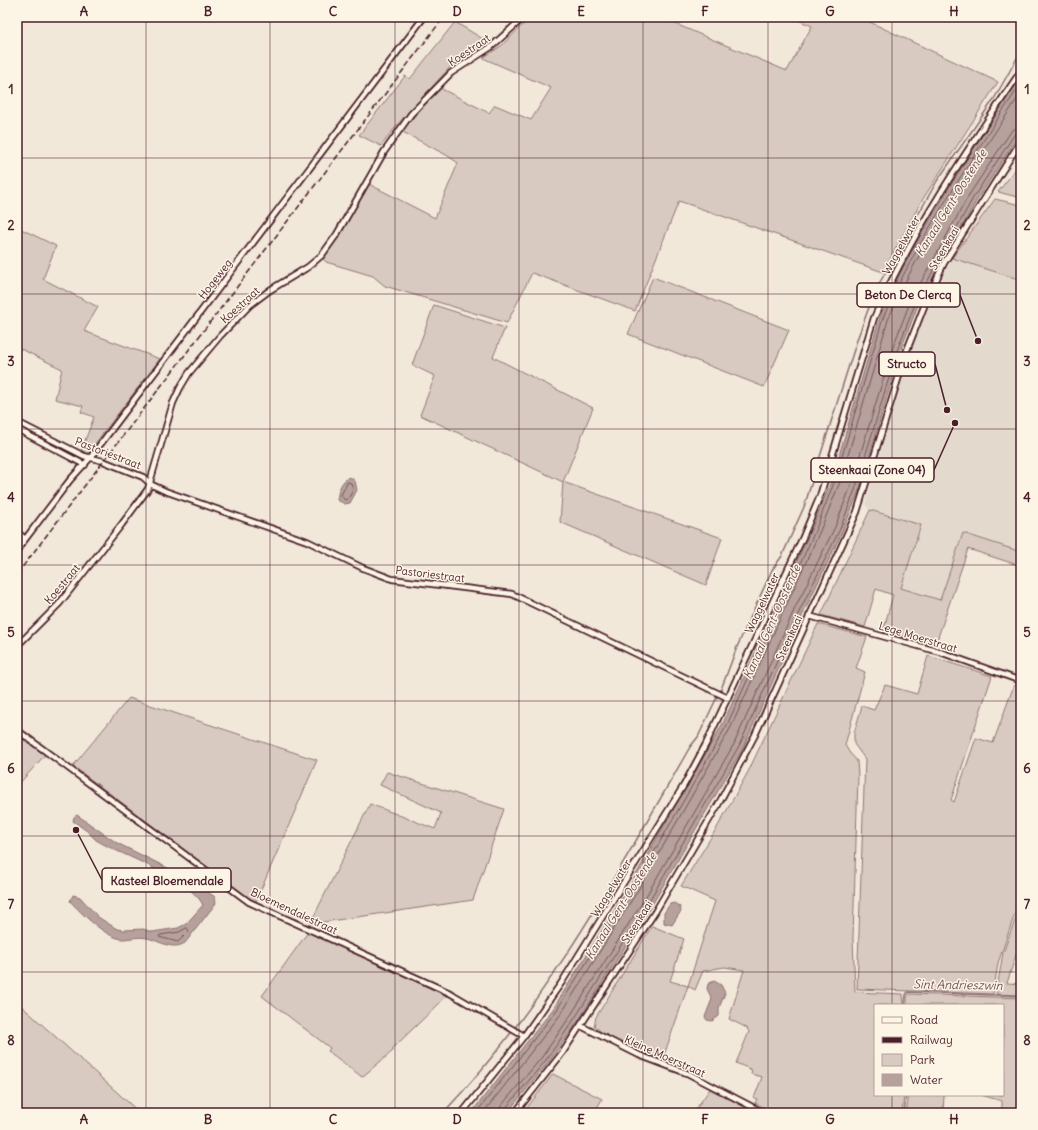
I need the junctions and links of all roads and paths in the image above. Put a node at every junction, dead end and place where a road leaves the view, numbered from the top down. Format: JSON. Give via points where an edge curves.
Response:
{"nodes":[{"id":1,"x":424,"y":17,"type":"edge"},
{"id":2,"x":524,"y":17,"type":"edge"},
{"id":3,"x":1021,"y":71,"type":"edge"},
{"id":4,"x":1021,"y":141,"type":"edge"},
{"id":5,"x":17,"y":422,"type":"edge"},
{"id":6,"x":17,"y":429,"type":"edge"},
{"id":7,"x":36,"y":431,"type":"junction"},
{"id":8,"x":33,"y":437,"type":"junction"},
{"id":9,"x":61,"y":444,"type":"junction"},
{"id":10,"x":58,"y":450,"type":"junction"},
{"id":11,"x":90,"y":458,"type":"junction"},
{"id":12,"x":85,"y":465,"type":"junction"},
{"id":13,"x":149,"y":481,"type":"junction"},
{"id":14,"x":17,"y":532,"type":"edge"},
{"id":15,"x":25,"y":539,"type":"junction"},
{"id":16,"x":17,"y":550,"type":"edge"},
{"id":17,"x":809,"y":616,"type":"junction"},
{"id":18,"x":17,"y":646,"type":"edge"},
{"id":19,"x":1021,"y":681,"type":"edge"},
{"id":20,"x":728,"y":698,"type":"junction"},
{"id":21,"x":17,"y":730,"type":"edge"},
{"id":22,"x":581,"y":1026,"type":"junction"},
{"id":23,"x":524,"y":1036,"type":"junction"},
{"id":24,"x":462,"y":1113,"type":"edge"},
{"id":25,"x":515,"y":1113,"type":"edge"},
{"id":26,"x":764,"y":1113,"type":"edge"}],
"edges":[{"from":1,"to":11,"type":"street","name":"Hogeweg"},
{"from":2,"to":13,"type":"street","name":"Koestraat","via":[[491,47],[451,73],[411,114],[384,152],[337,234],[322,255],[308,267],[253,302],[189,373],[176,395]]},
{"from":3,"to":20,"type":"street","name":"Waggelwater","via":[[970,146],[885,292],[874,318],[820,496]]},
{"from":4,"to":17,"type":"street","name":"Steenkaai","via":[[944,263],[925,304],[907,350],[857,512]]},
{"from":5,"to":7,"type":"street","name":"Pastoriestraat"},
{"from":6,"to":8,"type":"street","name":"Pastoriestraat"},
{"from":7,"to":8,"type":"street"},
{"from":7,"to":9,"type":"street","name":"Pastoriestraat"},
{"from":8,"to":10,"type":"street","name":"Pastoriestraat"},
{"from":9,"to":10,"type":"street","name":"Pastoriestraat"},
{"from":9,"to":11,"type":"street","name":"Pastoriestraat"},
{"from":10,"to":12,"type":"street","name":"Pastoriestraat"},
{"from":11,"to":12,"type":"street","name":"Hogeweg"},
{"from":11,"to":13,"type":"street","name":"Pastoriestraat","via":[[110,463]]},
{"from":12,"to":15,"type":"street","name":"Hogeweg","via":[[70,480]]},
{"from":13,"to":18,"type":"street","name":"Koestraat","via":[[148,489],[59,604]]},
{"from":13,"to":20,"type":"street","name":"Pastoriestraat","via":[[164,491],[307,541],[382,576],[410,582],[512,594]]},
{"from":14,"to":15,"type":"street"},
{"from":15,"to":16,"type":"street","name":"Hogeweg"},
{"from":17,"to":19,"type":"street","name":"Lege Moerstraat","via":[[940,652]]},
{"from":17,"to":22,"type":"street","name":"Steenkaai","via":[[755,734],[718,805],[655,912]]},
{"from":20,"to":23,"type":"street","name":"Waggelwater","via":[[706,744],[668,811],[562,982]]},
{"from":21,"to":23,"type":"street","name":"Bloemendalestraat","via":[[249,902],[450,993]]},
{"from":22,"to":25,"type":"street","name":"Steenkaai"},
{"from":22,"to":26,"type":"street","name":"Kleine Moerstraat","via":[[639,1055],[689,1074]]},
{"from":23,"to":24,"type":"street","name":"Waggelwater"}]}
